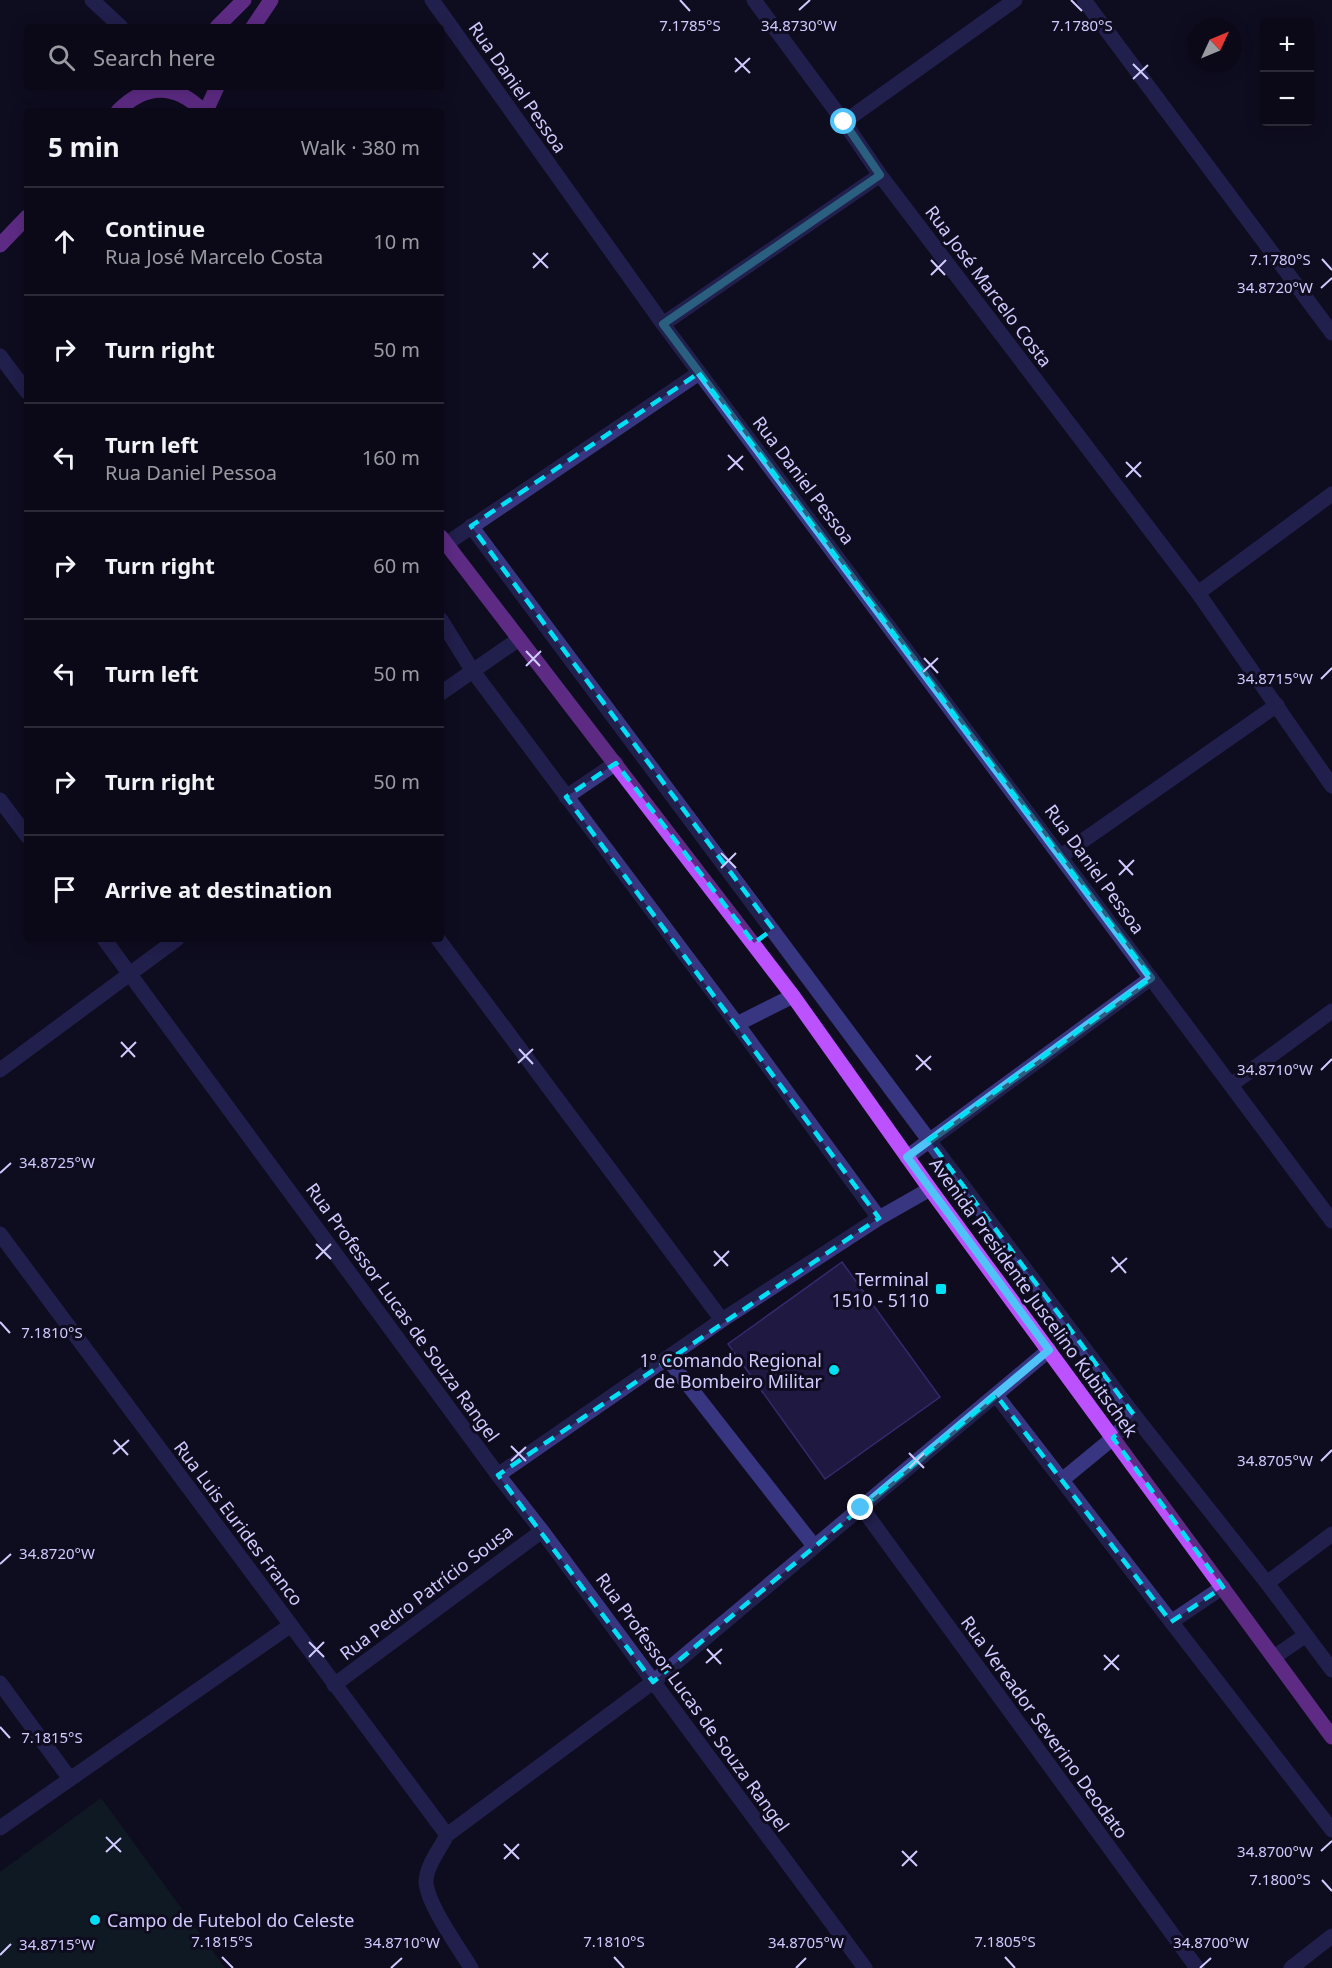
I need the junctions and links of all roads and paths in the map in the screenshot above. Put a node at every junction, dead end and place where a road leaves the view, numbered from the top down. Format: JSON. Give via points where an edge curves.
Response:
{"nodes":[{"id":1,"x":92,"y":0,"type":"edge"},
{"id":2,"x":244,"y":0,"type":"edge"},
{"id":3,"x":271,"y":0,"type":"edge"},
{"id":4,"x":432,"y":0,"type":"edge"},
{"id":5,"x":754,"y":0,"type":"edge"},
{"id":6,"x":1015,"y":0,"type":"edge"},
{"id":7,"x":1084,"y":0,"type":"edge"},
{"id":8,"x":118,"y":24,"type":"edge"},
{"id":9,"x":220,"y":24,"type":"edge"},
{"id":10,"x":255,"y":24,"type":"edge"},
{"id":11,"x":151,"y":90,"type":"edge"},
{"id":12,"x":163,"y":90,"type":"edge"},
{"id":13,"x":216,"y":90,"type":"edge"},
{"id":14,"x":121,"y":108,"type":"edge"},
{"id":15,"x":202,"y":108,"type":"edge"},
{"id":16,"x":206,"y":108,"type":"edge"},
{"id":17,"x":844,"y":122,"type":"junction"},
{"id":18,"x":880,"y":175,"type":"junction"},
{"id":19,"x":24,"y":220,"type":"edge"},
{"id":20,"x":24,"y":230,"type":"edge"},
{"id":21,"x":5,"y":240,"type":"edge"},
{"id":22,"x":663,"y":324,"type":"junction"},
{"id":23,"x":1332,"y":333,"type":"edge"},
{"id":24,"x":0,"y":356,"type":"edge"},
{"id":25,"x":699,"y":373,"type":"junction"},
{"id":26,"x":24,"y":388,"type":"edge"},
{"id":27,"x":1332,"y":494,"type":"edge"},
{"id":28,"x":471,"y":526,"type":"junction"},
{"id":29,"x":444,"y":540,"type":"edge"},
{"id":30,"x":1198,"y":593,"type":"junction"},
{"id":31,"x":444,"y":625,"type":"edge"},
{"id":32,"x":519,"y":639,"type":"junction"},
{"id":33,"x":472,"y":670,"type":"junction"},
{"id":34,"x":444,"y":691,"type":"edge"},
{"id":35,"x":1277,"y":705,"type":"junction"},
{"id":36,"x":616,"y":763,"type":"junction"},
{"id":37,"x":1332,"y":786,"type":"edge"},
{"id":38,"x":566,"y":797,"type":"junction"},
{"id":39,"x":0,"y":800,"type":"edge"},
{"id":40,"x":24,"y":832,"type":"edge"},
{"id":41,"x":1062,"y":856,"type":"junction"},
{"id":42,"x":773,"y":929,"type":"junction"},
{"id":43,"x":106,"y":942,"type":"edge"},
{"id":44,"x":173,"y":942,"type":"edge"},
{"id":45,"x":440,"y":942,"type":"edge"},
{"id":46,"x":754,"y":943,"type":"junction"},
{"id":47,"x":130,"y":974,"type":"junction"},
{"id":48,"x":1151,"y":978,"type":"junction"},
{"id":49,"x":793,"y":996,"type":"junction"},
{"id":50,"x":1332,"y":1011,"type":"edge"},
{"id":51,"x":737,"y":1024,"type":"junction"},
{"id":52,"x":0,"y":1070,"type":"edge"},
{"id":53,"x":1231,"y":1086,"type":"junction"},
{"id":54,"x":929,"y":1140,"type":"junction"},
{"id":55,"x":907,"y":1157,"type":"junction"},
{"id":56,"x":930,"y":1189,"type":"junction"},
{"id":57,"x":879,"y":1218,"type":"junction"},
{"id":58,"x":1332,"y":1221,"type":"edge"},
{"id":59,"x":0,"y":1234,"type":"edge"},
{"id":60,"x":722,"y":1320,"type":"junction"},
{"id":61,"x":1049,"y":1350,"type":"junction"},
{"id":62,"x":667,"y":1358,"type":"junction"},
{"id":63,"x":996,"y":1395,"type":"junction"},
{"id":64,"x":1134,"y":1415,"type":"junction"},
{"id":65,"x":1113,"y":1438,"type":"junction"},
{"id":66,"x":498,"y":1475,"type":"junction"},
{"id":67,"x":1062,"y":1480,"type":"junction"},
{"id":68,"x":861,"y":1508,"type":"junction"},
{"id":69,"x":542,"y":1531,"type":"junction"},
{"id":70,"x":1332,"y":1534,"type":"edge"},
{"id":71,"x":814,"y":1546,"type":"junction"},
{"id":72,"x":1267,"y":1583,"type":"junction"},
{"id":73,"x":1223,"y":1587,"type":"junction"},
{"id":74,"x":1171,"y":1622,"type":"junction"},
{"id":75,"x":291,"y":1625,"type":"junction"},
{"id":76,"x":1306,"y":1635,"type":"junction"},
{"id":77,"x":1274,"y":1657,"type":"junction"},
{"id":78,"x":1332,"y":1670,"type":"edge"},
{"id":79,"x":653,"y":1682,"type":"junction"},
{"id":80,"x":0,"y":1683,"type":"edge"},
{"id":81,"x":334,"y":1685,"type":"junction"},
{"id":82,"x":1332,"y":1737,"type":"edge"},
{"id":83,"x":70,"y":1779,"type":"junction"},
{"id":84,"x":0,"y":1828,"type":"edge"},
{"id":85,"x":1332,"y":1830,"type":"edge"},
{"id":86,"x":447,"y":1835,"type":"junction"},
{"id":87,"x":1332,"y":1936,"type":"edge"},
{"id":88,"x":471,"y":1968,"type":"edge"},
{"id":89,"x":865,"y":1968,"type":"edge"},
{"id":90,"x":1197,"y":1968,"type":"edge"},
{"id":91,"x":1291,"y":1968,"type":"edge"}],
"edges":[{"from":1,"to":8,"type":"street"},
{"from":2,"to":9,"type":"main road"},
{"from":3,"to":10,"type":"main road"},
{"from":4,"to":22,"type":"street","name":"Rua Daniel Pessoa"},
{"from":5,"to":17,"type":"street","name":"Rua José Marcelo Costa"},
{"from":6,"to":17,"type":"street"},
{"from":7,"to":23,"type":"street"},
{"from":11,"to":14,"type":"main road","via":[[133,97]]},
{"from":12,"to":15,"type":"main road","via":[[191,99]]},
{"from":13,"to":16,"type":"main road"},
{"from":17,"to":18,"type":"street","name":"Rua José Marcelo Costa"},
{"from":18,"to":22,"type":"street"},
{"from":18,"to":30,"type":"street","name":"Rua José Marcelo Costa"},
{"from":19,"to":21,"type":"main road"},
{"from":20,"to":21,"type":"main road"},
{"from":22,"to":25,"type":"street","name":"Rua Daniel Pessoa"},
{"from":24,"to":26,"type":"street"},
{"from":25,"to":28,"type":"street"},
{"from":25,"to":41,"type":"street","name":"Rua Daniel Pessoa"},
{"from":27,"to":30,"type":"street"},
{"from":28,"to":29,"type":"street"},
{"from":28,"to":42,"type":"street"},
{"from":29,"to":32,"type":"main road","name":"Avenida Presidente Juscelino Kubitschek"},
{"from":30,"to":35,"type":"street","name":"Rua José Marcelo Costa"},
{"from":31,"to":33,"type":"street"},
{"from":32,"to":33,"type":"street"},
{"from":32,"to":36,"type":"main road","name":"Avenida Presidente Juscelino Kubitschek"},
{"from":33,"to":34,"type":"street"},
{"from":33,"to":38,"type":"street"},
{"from":35,"to":37,"type":"street","name":"Rua José Marcelo Costa"},
{"from":35,"to":41,"type":"street"},
{"from":36,"to":38,"type":"street"},
{"from":36,"to":46,"type":"main road","name":"Avenida Presidente Juscelino Kubitschek"},
{"from":38,"to":51,"type":"street"},
{"from":39,"to":40,"type":"street"},
{"from":41,"to":48,"type":"street","name":"Rua Daniel Pessoa"},
{"from":42,"to":46,"type":"street"},
{"from":42,"to":54,"type":"street"},
{"from":43,"to":47,"type":"street","name":"Rua Professor Lucas de Souza Rangel"},
{"from":44,"to":47,"type":"street"},
{"from":45,"to":60,"type":"street"},
{"from":46,"to":49,"type":"main road","name":"Avenida Presidente Juscelino Kubitschek"},
{"from":47,"to":52,"type":"street"},
{"from":47,"to":66,"type":"street","name":"Rua Professor Lucas de Souza Rangel"},
{"from":48,"to":53,"type":"street","name":"Rua Daniel Pessoa"},
{"from":48,"to":54,"type":"street"},
{"from":49,"to":51,"type":"street"},
{"from":49,"to":55,"type":"main road","name":"Avenida Presidente Juscelino Kubitschek"},
{"from":50,"to":53,"type":"street"},
{"from":51,"to":57,"type":"street"},
{"from":53,"to":58,"type":"street","name":"Rua Daniel Pessoa"},
{"from":54,"to":55,"type":"street"},
{"from":54,"to":64,"type":"street"},
{"from":55,"to":56,"type":"main road","name":"Avenida Presidente Juscelino Kubitschek"},
{"from":56,"to":57,"type":"street"},
{"from":56,"to":61,"type":"main road","name":"Avenida Presidente Juscelino Kubitschek"},
{"from":57,"to":60,"type":"street"},
{"from":59,"to":75,"type":"street","name":"Rua Luis Eurides Franco"},
{"from":60,"to":62,"type":"street"},
{"from":61,"to":63,"type":"street"},
{"from":61,"to":65,"type":"main road","name":"Avenida Presidente Juscelino Kubitschek"},
{"from":62,"to":66,"type":"street"},
{"from":62,"to":71,"type":"street"},
{"from":63,"to":67,"type":"street"},
{"from":63,"to":68,"type":"street"},
{"from":64,"to":65,"type":"street"},
{"from":64,"to":72,"type":"street"},
{"from":65,"to":67,"type":"street"},
{"from":65,"to":73,"type":"main road","name":"Avenida Presidente Juscelino Kubitschek"},
{"from":66,"to":69,"type":"street","name":"Rua Professor Lucas de Souza Rangel"},
{"from":67,"to":74,"type":"street"},
{"from":68,"to":71,"type":"street"},
{"from":68,"to":90,"type":"street","name":"Rua Vereador Severino Deodato"},
{"from":69,"to":79,"type":"street","name":"Rua Professor Lucas de Souza Rangel"},
{"from":69,"to":81,"type":"street","name":"Rua Pedro Patrício Sousa"},
{"from":70,"to":72,"type":"street"},
{"from":71,"to":79,"type":"street"},
{"from":72,"to":76,"type":"street"},
{"from":73,"to":74,"type":"street"},
{"from":73,"to":77,"type":"main road","name":"Avenida Presidente Juscelino Kubitschek"},
{"from":74,"to":85,"type":"street"},
{"from":75,"to":81,"type":"street","name":"Rua Luis Eurides Franco"},
{"from":75,"to":83,"type":"street"},
{"from":76,"to":77,"type":"street"},
{"from":76,"to":78,"type":"street"},
{"from":77,"to":82,"type":"main road","name":"Avenida Presidente Juscelino Kubitschek"},
{"from":79,"to":86,"type":"street"},
{"from":79,"to":89,"type":"street","name":"Rua Professor Lucas de Souza Rangel"},
{"from":80,"to":83,"type":"street"},
{"from":81,"to":86,"type":"street","name":"Rua Luis Eurides Franco"},
{"from":83,"to":84,"type":"street"},
{"from":86,"to":88,"type":"street","via":[[426,1881],[431,1900]]},
{"from":87,"to":91,"type":"street"}]}
